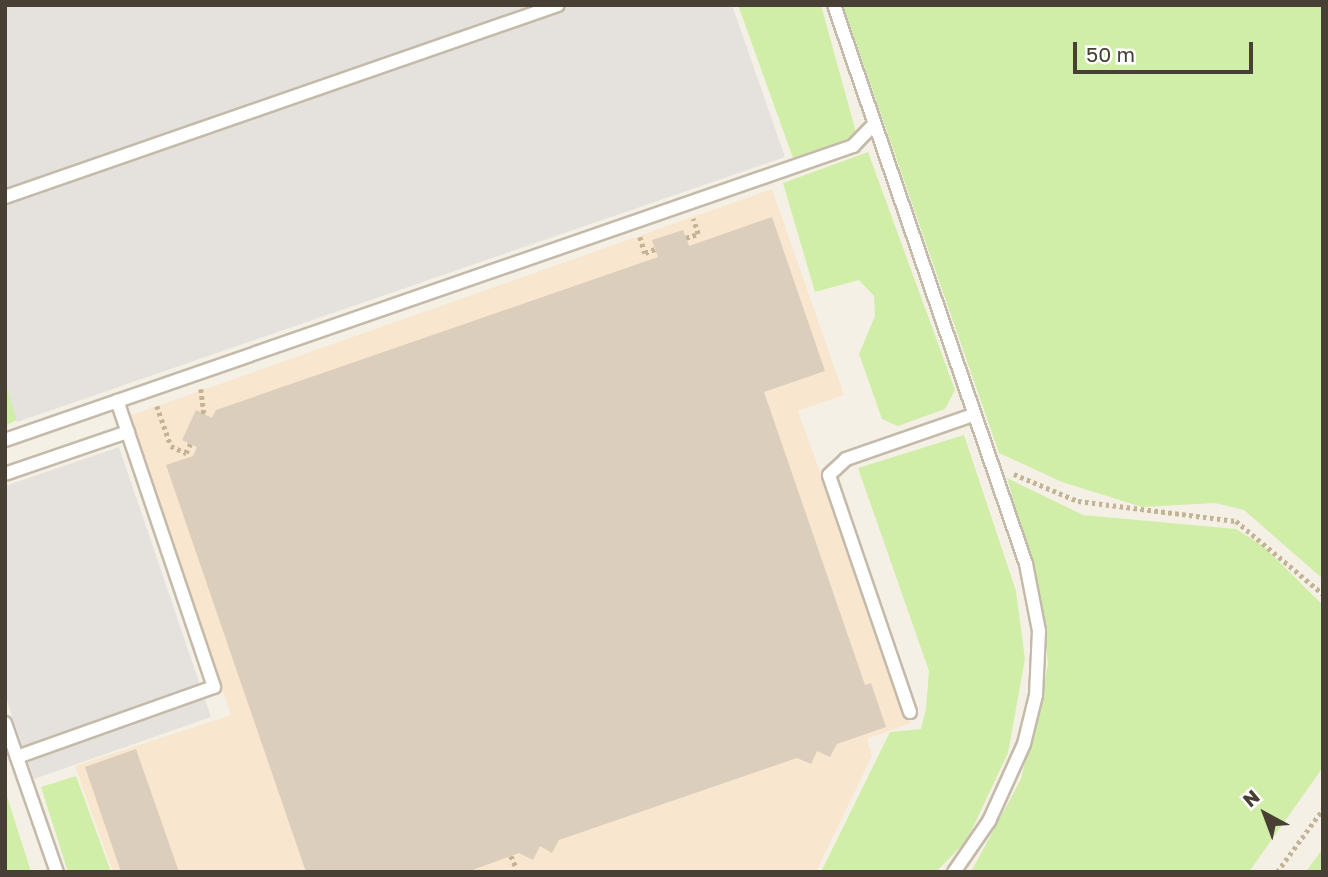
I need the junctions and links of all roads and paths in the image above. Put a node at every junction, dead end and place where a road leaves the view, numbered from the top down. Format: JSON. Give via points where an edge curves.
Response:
{"nodes":[{"id":1,"x":558,"y":5,"type":"edge"},
{"id":2,"x":834,"y":5,"type":"edge"},
{"id":3,"x":873,"y":124,"type":"junction"},
{"id":4,"x":5,"y":197,"type":"edge"},
{"id":5,"x":692,"y":218,"type":"dead end"},
{"id":6,"x":639,"y":233,"type":"dead end"},
{"id":7,"x":686,"y":238,"type":"dead end"},
{"id":8,"x":655,"y":249,"type":"dead end"},
{"id":9,"x":201,"y":387,"type":"dead end"},
{"id":10,"x":117,"y":401,"type":"junction"},
{"id":11,"x":156,"y":403,"type":"dead end"},
{"id":12,"x":204,"y":414,"type":"dead end"},
{"id":13,"x":973,"y":415,"type":"junction"},
{"id":14,"x":128,"y":432,"type":"junction"},
{"id":15,"x":5,"y":440,"type":"edge"},
{"id":16,"x":190,"y":444,"type":"dead end"},
{"id":17,"x":994,"y":465,"type":"junction"},
{"id":18,"x":5,"y":474,"type":"edge"},
{"id":19,"x":1323,"y":594,"type":"edge"},
{"id":20,"x":910,"y":712,"type":"dead end"},
{"id":21,"x":5,"y":723,"type":"edge"},
{"id":22,"x":17,"y":757,"type":"junction"},
{"id":23,"x":1323,"y":809,"type":"edge"},
{"id":24,"x":511,"y":856,"type":"dead end"},
{"id":25,"x":516,"y":867,"type":"dead end"},
{"id":26,"x":57,"y":872,"type":"edge"},
{"id":27,"x":954,"y":872,"type":"edge"},
{"id":28,"x":1277,"y":872,"type":"edge"}],
"edges":[{"from":1,"to":4,"type":"lane"},
{"from":2,"to":3,"type":"lane"},
{"from":3,"to":10,"type":"lane","via":[[853,146]]},
{"from":3,"to":13,"type":"lane"},
{"from":5,"to":7,"type":"path","via":[[698,234]]},
{"from":6,"to":8,"type":"path","via":[[645,253]]},
{"from":9,"to":12,"type":"path"},
{"from":10,"to":14,"type":"lane"},
{"from":10,"to":15,"type":"lane"},
{"from":11,"to":16,"type":"path","via":[[171,446],[186,453]]},
{"from":13,"to":17,"type":"lane"},
{"from":13,"to":20,"type":"lane","via":[[845,459],[830,475]]},
{"from":14,"to":18,"type":"lane"},
{"from":14,"to":22,"type":"lane","via":[[214,687]]},
{"from":17,"to":19,"type":"path","via":[[1078,501],[1236,521]]},
{"from":17,"to":27,"type":"lane","via":[[1032,583],[1038,678],[1015,769]]},
{"from":21,"to":22,"type":"lane"},
{"from":22,"to":26,"type":"lane"},
{"from":23,"to":28,"type":"path"},
{"from":24,"to":25,"type":"path"}]}
